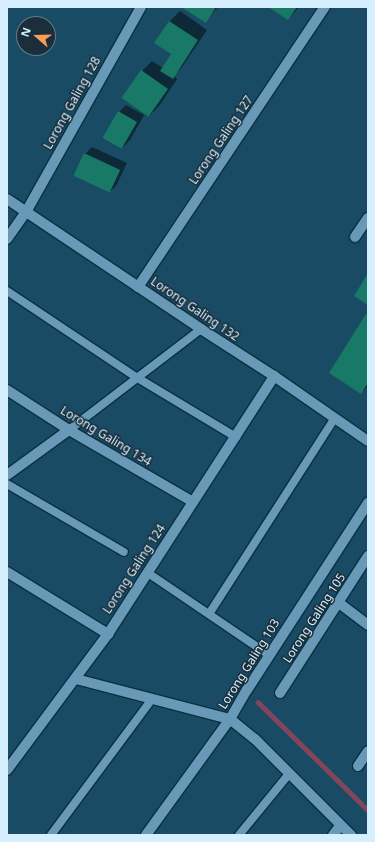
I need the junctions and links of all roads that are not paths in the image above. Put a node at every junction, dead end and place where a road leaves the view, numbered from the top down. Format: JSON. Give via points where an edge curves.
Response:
{"nodes":[{"id":1,"x":141,"y":7,"type":"edge"},
{"id":2,"x":325,"y":7,"type":"edge"},
{"id":3,"x":7,"y":199,"type":"edge"},
{"id":4,"x":26,"y":212,"type":"junction"},
{"id":5,"x":368,"y":218,"type":"edge"},
{"id":6,"x":355,"y":237,"type":"dead end"},
{"id":7,"x":7,"y":239,"type":"edge"},
{"id":8,"x":138,"y":287,"type":"junction"},
{"id":9,"x":7,"y":291,"type":"edge"},
{"id":10,"x":201,"y":329,"type":"junction"},
{"id":11,"x":274,"y":376,"type":"junction"},
{"id":12,"x":136,"y":377,"type":"junction"},
{"id":13,"x":7,"y":390,"type":"edge"},
{"id":14,"x":335,"y":418,"type":"junction"},
{"id":15,"x":69,"y":430,"type":"junction"},
{"id":16,"x":236,"y":437,"type":"junction"},
{"id":17,"x":368,"y":441,"type":"edge"},
{"id":18,"x":7,"y":475,"type":"edge"},
{"id":19,"x":7,"y":484,"type":"edge"},
{"id":20,"x":193,"y":502,"type":"junction"},
{"id":21,"x":368,"y":503,"type":"edge"},
{"id":22,"x":124,"y":552,"type":"dead end"},
{"id":23,"x":368,"y":556,"type":"edge"},
{"id":24,"x":7,"y":572,"type":"edge"},
{"id":25,"x":148,"y":574,"type":"junction"},
{"id":26,"x":339,"y":604,"type":"junction"},
{"id":27,"x":209,"y":614,"type":"junction"},
{"id":28,"x":368,"y":625,"type":"edge"},
{"id":29,"x":108,"y":634,"type":"junction"},
{"id":30,"x":269,"y":655,"type":"junction"},
{"id":31,"x":76,"y":679,"type":"junction"},
{"id":32,"x":280,"y":693,"type":"dead end"},
{"id":33,"x":152,"y":698,"type":"junction"},
{"id":34,"x":230,"y":719,"type":"junction"},
{"id":35,"x":368,"y":751,"type":"edge"},
{"id":36,"x":358,"y":766,"type":"dead end"},
{"id":37,"x":7,"y":770,"type":"edge"},
{"id":38,"x":290,"y":774,"type":"junction"},
{"id":39,"x":340,"y":826,"type":"junction"},
{"id":40,"x":51,"y":835,"type":"edge"},
{"id":41,"x":146,"y":835,"type":"edge"},
{"id":42,"x":240,"y":835,"type":"edge"},
{"id":43,"x":333,"y":835,"type":"edge"},
{"id":44,"x":351,"y":835,"type":"edge"}],
"edges":[{"from":1,"to":4,"type":"street","name":"Lorong Galing 128"},
{"from":2,"to":8,"type":"street","name":"Lorong Galing 127"},
{"from":3,"to":4,"type":"street","name":"Lorong Galing 132"},
{"from":4,"to":7,"type":"street","name":"Lorong Galing 128"},
{"from":4,"to":8,"type":"street","name":"Lorong Galing 132"},
{"from":5,"to":6,"type":"street"},
{"from":8,"to":10,"type":"street","name":"Lorong Galing 132"},
{"from":9,"to":12,"type":"lane"},
{"from":10,"to":11,"type":"street","name":"Lorong Galing 132"},
{"from":10,"to":12,"type":"lane"},
{"from":11,"to":14,"type":"street","name":"Lorong Galing 132"},
{"from":11,"to":16,"type":"street","name":"Lorong Galing 124"},
{"from":12,"to":15,"type":"lane"},
{"from":12,"to":16,"type":"lane"},
{"from":13,"to":15,"type":"street","name":"Lorong Galing 134"},
{"from":14,"to":17,"type":"street","name":"Lorong Galing 132"},
{"from":14,"to":27,"type":"lane"},
{"from":15,"to":18,"type":"street"},
{"from":15,"to":20,"type":"street","name":"Lorong Galing 134"},
{"from":16,"to":20,"type":"street","name":"Lorong Galing 124"},
{"from":19,"to":22,"type":"lane"},
{"from":20,"to":25,"type":"street","name":"Lorong Galing 124"},
{"from":21,"to":30,"type":"street","name":"Lorong Galing 103"},
{"from":23,"to":26,"type":"street","name":"Lorong Galing 105"},
{"from":24,"to":29,"type":"street"},
{"from":25,"to":27,"type":"lane"},
{"from":25,"to":29,"type":"street","name":"Lorong Galing 124"},
{"from":26,"to":28,"type":"street"},
{"from":26,"to":32,"type":"street","name":"Lorong Galing 105"},
{"from":27,"to":30,"type":"lane"},
{"from":29,"to":31,"type":"street","name":"Lorong Galing 124"},
{"from":30,"to":34,"type":"street","name":"Lorong Galing 103"},
{"from":31,"to":33,"type":"street"},
{"from":31,"to":37,"type":"street","name":"Lorong Galing 124"},
{"from":33,"to":34,"type":"street"},
{"from":33,"to":40,"type":"lane"},
{"from":34,"to":38,"type":"street","via":[[255,739]]},
{"from":34,"to":41,"type":"street","name":"Lorong Galing 103"},
{"from":35,"to":36,"type":"street"},
{"from":38,"to":39,"type":"street"},
{"from":38,"to":42,"type":"lane"},
{"from":39,"to":43,"type":"street"},
{"from":39,"to":44,"type":"street"}]}
